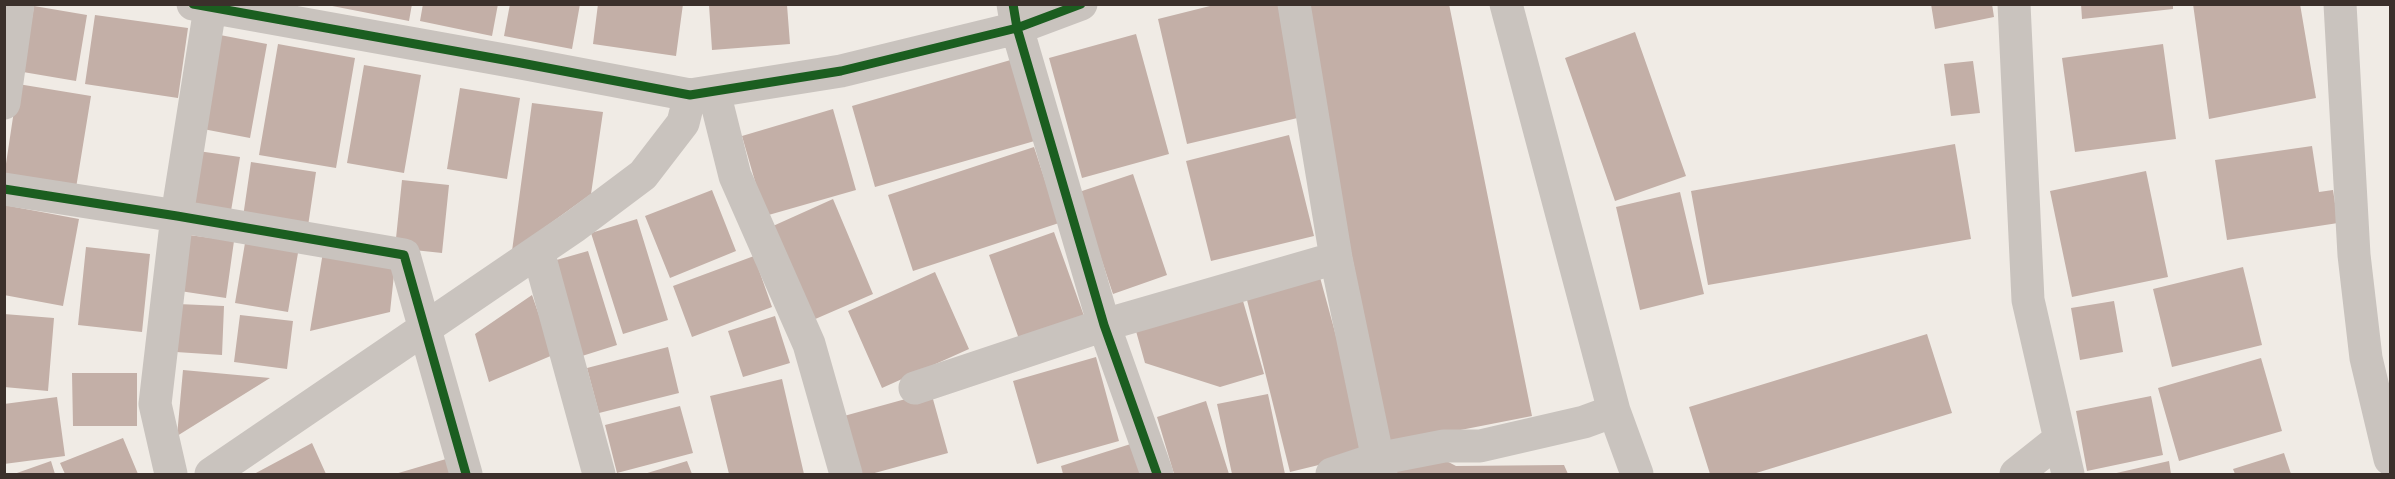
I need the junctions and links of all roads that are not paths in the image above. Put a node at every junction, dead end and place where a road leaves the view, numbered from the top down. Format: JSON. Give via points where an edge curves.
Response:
{"nodes":[{"id":1,"x":18,"y":4,"type":"edge"},
{"id":2,"x":1081,"y":4,"type":"edge"},
{"id":3,"x":1294,"y":4,"type":"edge"},
{"id":4,"x":1506,"y":4,"type":"edge"},
{"id":5,"x":2014,"y":4,"type":"edge"},
{"id":6,"x":2340,"y":4,"type":"edge"},
{"id":7,"x":201,"y":6,"type":"edge"},
{"id":8,"x":1015,"y":16,"type":"edge"},
{"id":9,"x":702,"y":94,"type":"junction"},
{"id":10,"x":4,"y":103,"type":"edge"},
{"id":11,"x":4,"y":189,"type":"edge"},
{"id":12,"x":177,"y":216,"type":"junction"},
{"id":13,"x":538,"y":251,"type":"junction"},
{"id":14,"x":1336,"y":258,"type":"junction"},
{"id":15,"x":1104,"y":326,"type":"junction"},
{"id":16,"x":426,"y":328,"type":"junction"},
{"id":17,"x":915,"y":388,"type":"dead end"},
{"id":18,"x":1614,"y":411,"type":"junction"},
{"id":19,"x":2060,"y":439,"type":"junction"},
{"id":20,"x":2391,"y":459,"type":"edge"},
{"id":21,"x":1379,"y":467,"type":"edge"},
{"id":22,"x":171,"y":474,"type":"edge"},
{"id":23,"x":211,"y":474,"type":"edge"},
{"id":24,"x":466,"y":474,"type":"edge"},
{"id":25,"x":599,"y":474,"type":"edge"},
{"id":26,"x":846,"y":474,"type":"edge"},
{"id":27,"x":1157,"y":474,"type":"edge"},
{"id":28,"x":1332,"y":474,"type":"edge"},
{"id":29,"x":1637,"y":474,"type":"edge"},
{"id":30,"x":2016,"y":474,"type":"edge"},
{"id":31,"x":2068,"y":474,"type":"edge"}],
"edges":[{"from":1,"to":10,"type":"street"},
{"from":2,"to":8,"type":"street"},
{"from":3,"to":14,"type":"street"},
{"from":4,"to":18,"type":"street"},
{"from":5,"to":19,"type":"street","via":[[2028,300]]},
{"from":6,"to":20,"type":"street","via":[[2354,255],[2366,358]]},
{"from":7,"to":9,"type":"street"},
{"from":7,"to":12,"type":"street"},
{"from":8,"to":9,"type":"street","via":[[841,71]]},
{"from":8,"to":15,"type":"street"},
{"from":9,"to":13,"type":"street","via":[[643,175]]},
{"from":9,"to":26,"type":"street","via":[[809,344]]},
{"from":11,"to":12,"type":"street"},
{"from":12,"to":16,"type":"street","via":[[404,255]]},
{"from":12,"to":22,"type":"street","via":[[155,404]]},
{"from":13,"to":16,"type":"street"},
{"from":13,"to":25,"type":"street"},
{"from":14,"to":15,"type":"street"},
{"from":14,"to":21,"type":"street"},
{"from":15,"to":17,"type":"street"},
{"from":15,"to":27,"type":"street"},
{"from":16,"to":23,"type":"street"},
{"from":16,"to":24,"type":"street"},
{"from":18,"to":21,"type":"street","via":[[1584,422],[1480,446],[1444,446]]},
{"from":18,"to":29,"type":"street"},
{"from":19,"to":30,"type":"street"},
{"from":19,"to":31,"type":"street"},
{"from":21,"to":28,"type":"street"}]}
